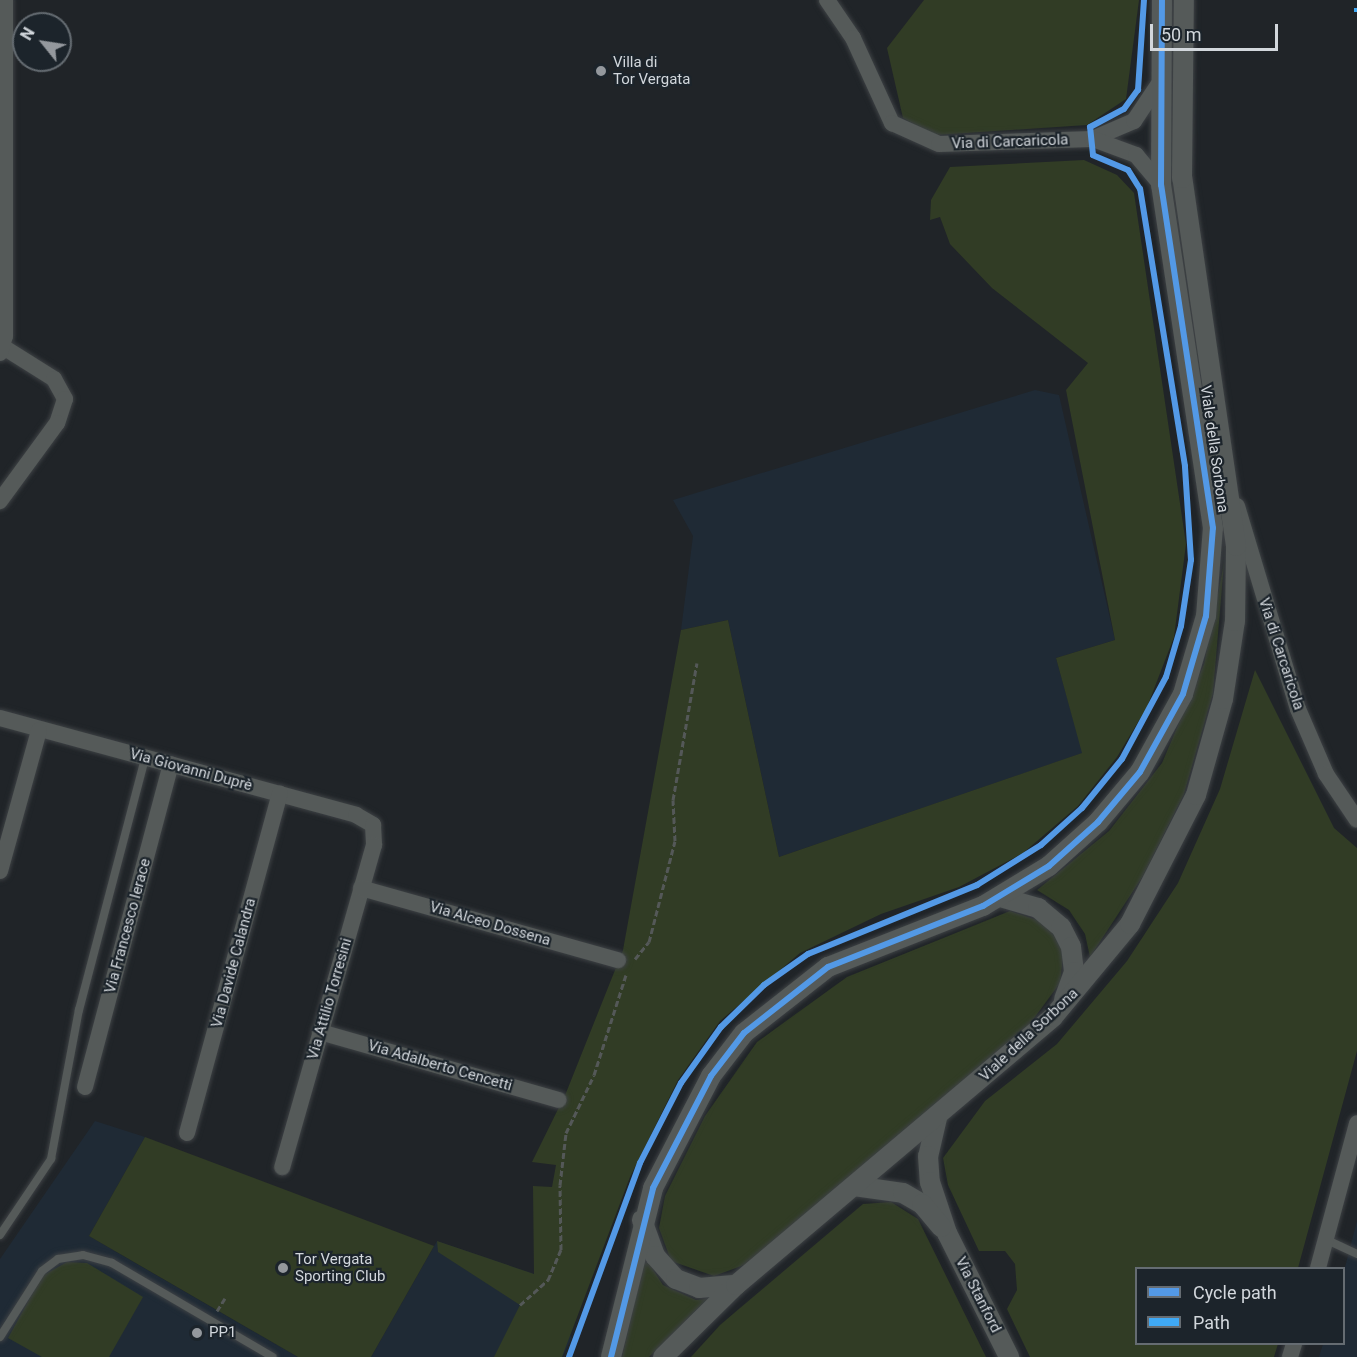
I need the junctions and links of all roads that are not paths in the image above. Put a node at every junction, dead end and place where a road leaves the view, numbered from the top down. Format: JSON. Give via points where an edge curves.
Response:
{"nodes":[{"id":1,"x":5,"y":0,"type":"edge"},
{"id":2,"x":827,"y":0,"type":"edge"},
{"id":3,"x":1162,"y":0,"type":"edge"},
{"id":4,"x":1184,"y":0,"type":"edge"},
{"id":5,"x":1158,"y":85,"type":"junction"},
{"id":6,"x":2,"y":118,"type":"edge"},
{"id":7,"x":1092,"y":139,"type":"junction"},
{"id":8,"x":1161,"y":185,"type":"junction"},
{"id":9,"x":1,"y":348,"type":"edge"},
{"id":10,"x":1230,"y":478,"type":"junction"},
{"id":11,"x":0,"y":501,"type":"edge"},
{"id":12,"x":0,"y":718,"type":"edge"},
{"id":13,"x":39,"y":730,"type":"junction"},
{"id":14,"x":146,"y":758,"type":"junction"},
{"id":15,"x":171,"y":764,"type":"junction"},
{"id":16,"x":280,"y":794,"type":"junction"},
{"id":17,"x":1357,"y":820,"type":"edge"},
{"id":18,"x":375,"y":832,"type":"joint"},
{"id":19,"x":0,"y":871,"type":"edge"},
{"id":20,"x":361,"y":888,"type":"junction"},
{"id":21,"x":1000,"y":897,"type":"junction"},
{"id":22,"x":618,"y":960,"type":"dead end"},
{"id":23,"x":1053,"y":1017,"type":"junction"},
{"id":24,"x":320,"y":1032,"type":"junction"},
{"id":25,"x":85,"y":1088,"type":"dead end"},
{"id":26,"x":560,"y":1100,"type":"dead end"},
{"id":27,"x":937,"y":1118,"type":"junction"},
{"id":28,"x":1357,"y":1123,"type":"edge"},
{"id":29,"x":187,"y":1133,"type":"dead end"},
{"id":30,"x":1354,"y":1149,"type":"edge"},
{"id":31,"x":282,"y":1167,"type":"dead end"},
{"id":32,"x":854,"y":1186,"type":"junction"},
{"id":33,"x":642,"y":1220,"type":"junction"},
{"id":34,"x":947,"y":1233,"type":"junction"},
{"id":35,"x":0,"y":1235,"type":"edge"},
{"id":36,"x":1327,"y":1240,"type":"junction"},
{"id":37,"x":1357,"y":1254,"type":"edge"},
{"id":38,"x":1319,"y":1267,"type":"edge"},
{"id":39,"x":736,"y":1285,"type":"junction"},
{"id":40,"x":0,"y":1337,"type":"edge"},
{"id":41,"x":611,"y":1356,"type":"edge"},
{"id":42,"x":273,"y":1357,"type":"edge"},
{"id":43,"x":663,"y":1357,"type":"edge"},
{"id":44,"x":1009,"y":1357,"type":"edge"}],
"edges":[{"from":1,"to":6,"type":"street"},
{"from":2,"to":7,"type":"street","name":"Via di Carcaricola","via":[[854,38],[882,106],[904,132],[947,145]]},
{"from":3,"to":5,"type":"street","name":"Viale della Sorbona"},
{"from":4,"to":10,"type":"street","name":"Viale della Sorbona","via":[[1182,178]]},
{"from":5,"to":7,"type":"street","name":"Via di Carcaricola","via":[[1134,121]]},
{"from":5,"to":8,"type":"street","name":"Viale della Sorbona"},
{"from":6,"to":9,"type":"street"},
{"from":7,"to":8,"type":"street","name":"Via di Carcaricola","via":[[1136,155]]},
{"from":8,"to":21,"type":"street","name":"Viale della Sorbona","via":[[1211,509],[1212,567],[1204,627],[1177,708],[1140,772],[1078,841]]},
{"from":9,"to":11,"type":"street","via":[[54,379],[64,393],[64,407]]},
{"from":10,"to":17,"type":"street","name":"Via di Carcaricola","via":[[1298,709],[1326,774]]},
{"from":10,"to":23,"type":"street","name":"Viale della Sorbona","via":[[1236,546],[1234,621],[1223,699],[1204,772],[1152,889],[1101,963]]},
{"from":12,"to":13,"type":"street","name":"Via Giovanni Duprè"},
{"from":13,"to":14,"type":"street","name":"Via Giovanni Duprè"},
{"from":13,"to":19,"type":"street"},
{"from":14,"to":15,"type":"street","name":"Via Giovanni Duprè"},
{"from":14,"to":35,"type":"lane","via":[[78,1010],[53,1155]]},
{"from":15,"to":16,"type":"street","name":"Via Giovanni Duprè"},
{"from":15,"to":25,"type":"street","name":"Via Francesco Ierace"},
{"from":16,"to":18,"type":"street","name":"Via Giovanni Duprè","via":[[365,818]]},
{"from":16,"to":29,"type":"street","name":"Via Davide Calandra"},
{"from":18,"to":20,"type":"street","name":"Via Attilio Torresini"},
{"from":20,"to":22,"type":"street","name":"Via Alceo Dossena"},
{"from":20,"to":24,"type":"street","name":"Via Attilio Torresini"},
{"from":21,"to":23,"type":"street","via":[[1047,914],[1071,947],[1072,982]]},
{"from":21,"to":33,"type":"street","name":"Viale della Sorbona","via":[[846,958],[771,1007],[711,1076],[674,1143]]},
{"from":23,"to":27,"type":"street","name":"Viale della Sorbona"},
{"from":24,"to":26,"type":"street","name":"Via Adalberto Cencetti"},
{"from":24,"to":31,"type":"street","name":"Via Attilio Torresini"},
{"from":27,"to":32,"type":"street","name":"Viale della Sorbona"},
{"from":27,"to":34,"type":"street","name":"Via Stanford","via":[[928,1166]]},
{"from":28,"to":30,"type":"street"},
{"from":30,"to":36,"type":"street"},
{"from":32,"to":34,"type":"street","name":"Via Stanford","via":[[911,1196]]},
{"from":32,"to":39,"type":"street","name":"Viale della Sorbona"},
{"from":33,"to":39,"type":"street","via":[[655,1256],[676,1279],[699,1288]]},
{"from":33,"to":41,"type":"street","name":"Viale della Sorbona"},
{"from":34,"to":44,"type":"street","name":"Via Stanford"},
{"from":36,"to":37,"type":"lane"},
{"from":36,"to":38,"type":"street"},
{"from":39,"to":43,"type":"street","name":"Viale della Sorbona"},
{"from":40,"to":42,"type":"lane","via":[[42,1271],[58,1259],[84,1255],[112,1263]]}]}
